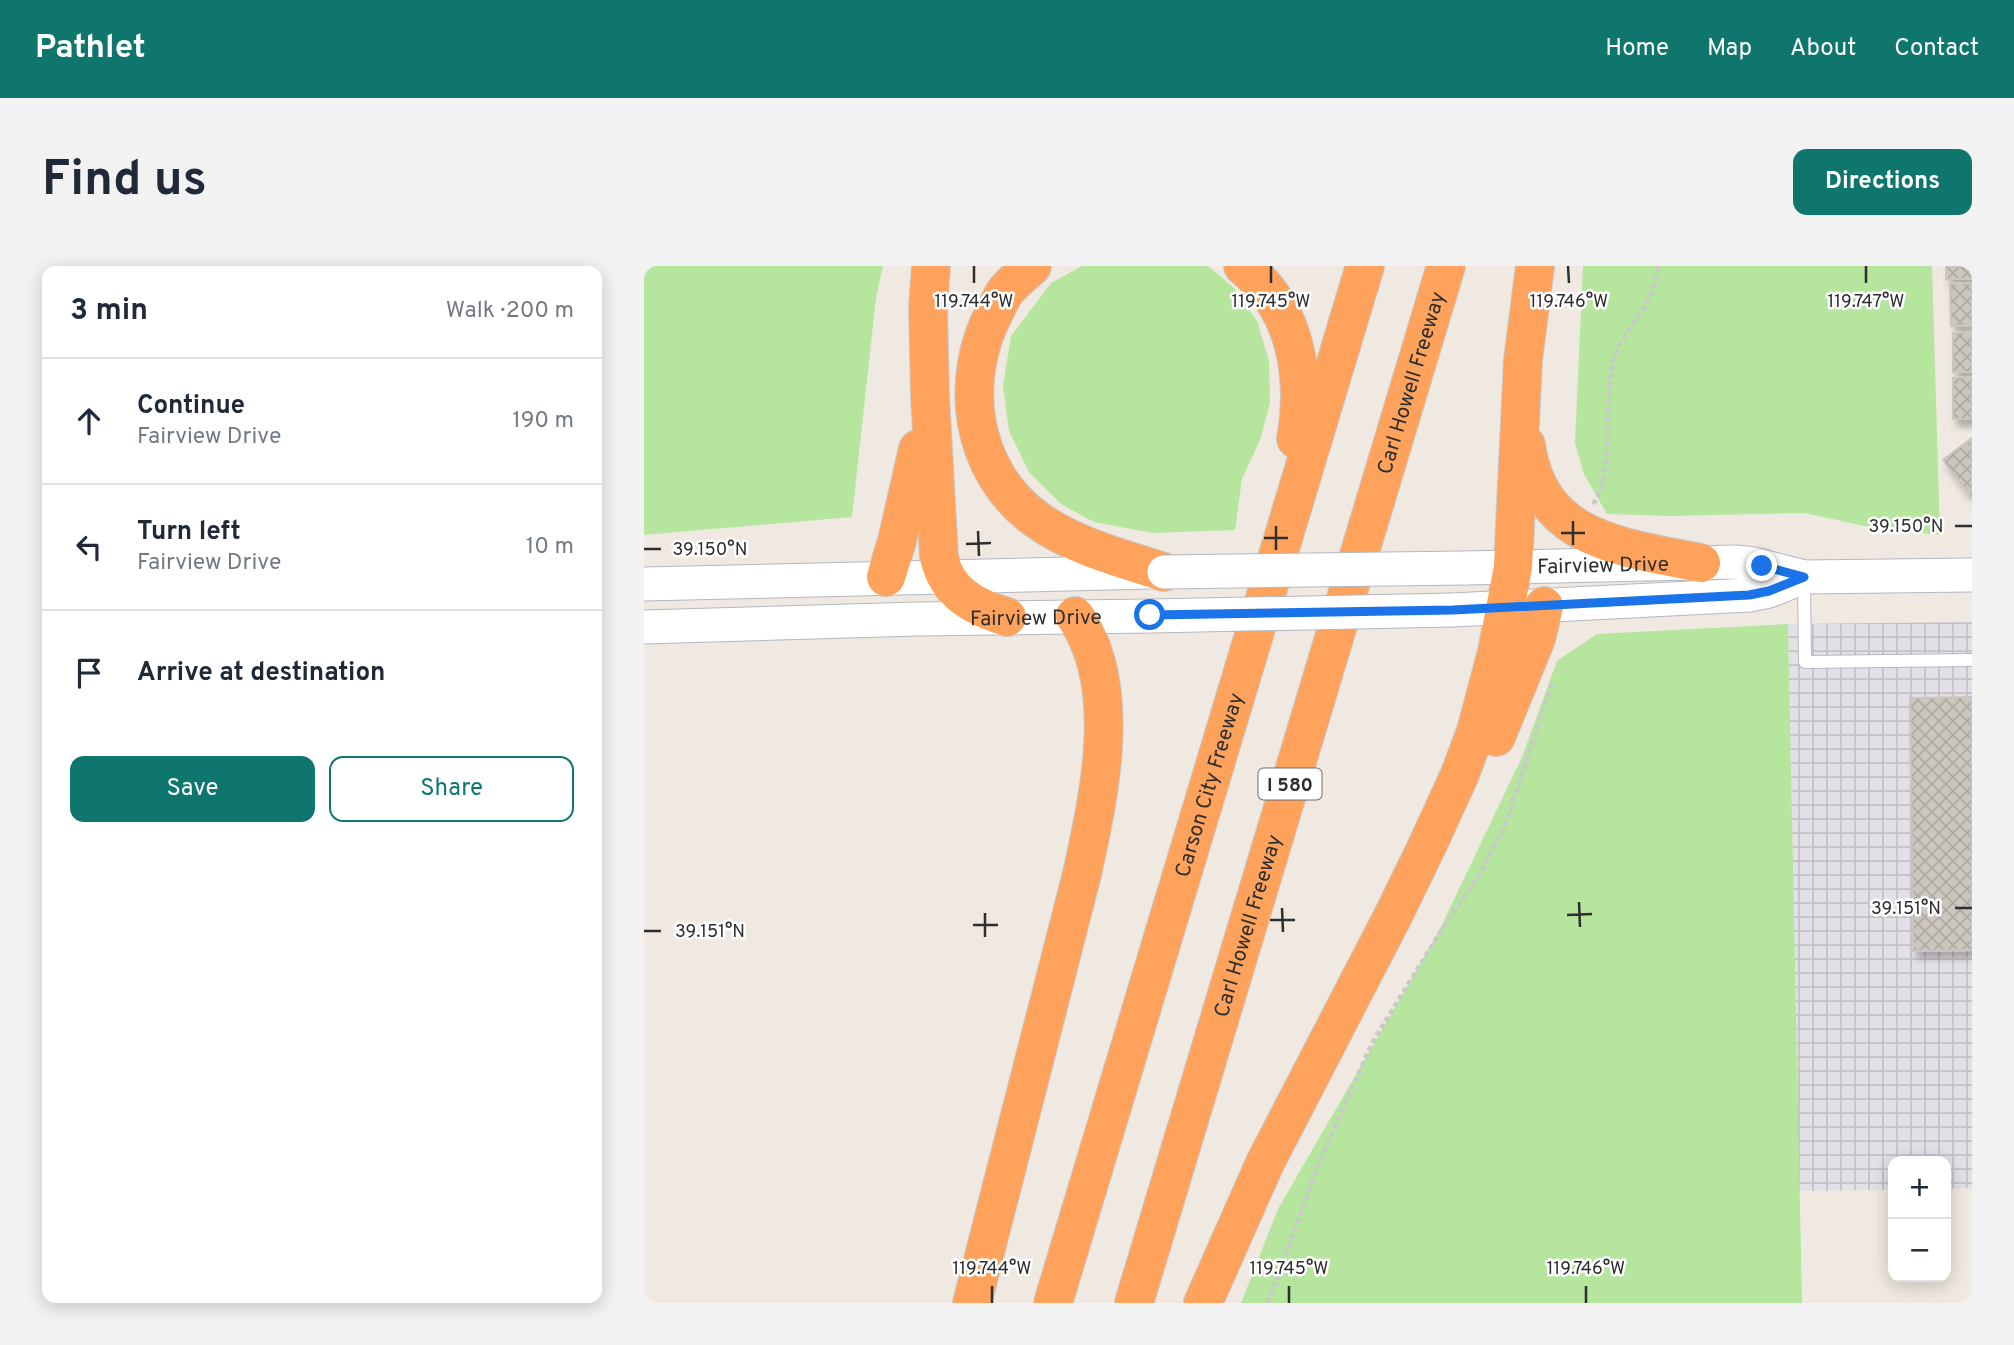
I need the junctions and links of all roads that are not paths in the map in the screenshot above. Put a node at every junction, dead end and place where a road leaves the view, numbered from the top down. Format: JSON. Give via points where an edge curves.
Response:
{"nodes":[{"id":1,"x":931,"y":266,"type":"edge"},
{"id":2,"x":1032,"y":266,"type":"edge"},
{"id":3,"x":1243,"y":266,"type":"edge"},
{"id":4,"x":1365,"y":266,"type":"edge"},
{"id":5,"x":1446,"y":266,"type":"edge"},
{"id":6,"x":1535,"y":266,"type":"edge"},
{"id":7,"x":1521,"y":394,"type":"junction"},
{"id":8,"x":930,"y":396,"type":"junction"},
{"id":9,"x":1701,"y":563,"type":"junction"},
{"id":10,"x":1513,"y":567,"type":"junction"},
{"id":11,"x":1164,"y":572,"type":"junction"},
{"id":12,"x":1972,"y":575,"type":"edge"},
{"id":13,"x":944,"y":576,"type":"junction"},
{"id":14,"x":886,"y":577,"type":"junction"},
{"id":15,"x":1804,"y":577,"type":"junction"},
{"id":16,"x":644,"y":584,"type":"edge"},
{"id":17,"x":1544,"y":606,"type":"junction"},
{"id":18,"x":1506,"y":608,"type":"junction"},
{"id":19,"x":1075,"y":616,"type":"junction"},
{"id":20,"x":1007,"y":617,"type":"junction"},
{"id":21,"x":644,"y":626,"type":"edge"},
{"id":22,"x":1248,"y":657,"type":"junction"},
{"id":23,"x":1972,"y":660,"type":"edge"},
{"id":24,"x":1394,"y":914,"type":"junction"},
{"id":25,"x":972,"y":1303,"type":"edge"},
{"id":26,"x":1053,"y":1303,"type":"edge"},
{"id":27,"x":1134,"y":1303,"type":"edge"},
{"id":28,"x":1203,"y":1303,"type":"edge"}],
"edges":[{"from":1,"to":8,"type":"highway"},
{"from":2,"to":11,"type":"highway","via":[[1005,292],[976,360],[977,430],[987,456],[1018,504],[1051,529]]},
{"from":3,"to":22,"type":"highway","via":[[1277,304],[1293,337],[1301,401],[1289,478]]},
{"from":4,"to":22,"type":"highway","name":"Carson City Freeway"},
{"from":5,"to":27,"type":"highway","name":"Carl Howell Freeway","number":"I 580"},
{"from":6,"to":7,"type":"highway"},
{"from":7,"to":9,"type":"highway","via":[[1534,480],[1569,525],[1611,544]]},
{"from":7,"to":10,"type":"highway"},
{"from":8,"to":13,"type":"highway","via":[[936,533]]},
{"from":8,"to":14,"type":"highway"},
{"from":9,"to":10,"type":"main road","name":"Fairview Drive"},
{"from":9,"to":15,"type":"main road","name":"Fairview Drive","via":[[1754,564]]},
{"from":10,"to":11,"type":"main road","name":"Fairview Drive","bridge":true},
{"from":10,"to":18,"type":"highway"},
{"from":11,"to":13,"type":"main road","name":"Fairview Drive"},
{"from":12,"to":15,"type":"main road","name":"Fairview Drive"},
{"from":13,"to":14,"type":"main road","name":"Fairview Drive"},
{"from":13,"to":20,"type":"highway","via":[[965,598]]},
{"from":14,"to":16,"type":"main road","name":"Fairview Drive"},
{"from":15,"to":17,"type":"main road","name":"Fairview Drive","via":[[1749,595]]},
{"from":15,"to":23,"type":"lane","via":[[1805,662]]},
{"from":17,"to":18,"type":"main road","name":"Fairview Drive"},
{"from":17,"to":24,"type":"highway","via":[[1536,639],[1468,800],[1430,868]]},
{"from":18,"to":19,"type":"main road","name":"Fairview Drive","bridge":true},
{"from":18,"to":24,"type":"highway","via":[[1471,745]]},
{"from":19,"to":20,"type":"main road","name":"Fairview Drive"},
{"from":19,"to":25,"type":"highway","via":[[1095,653],[1102,683],[1096,805]]},
{"from":20,"to":21,"type":"main road","name":"Fairview Drive"},
{"from":22,"to":26,"type":"highway","name":"Carson City Freeway"},
{"from":24,"to":28,"type":"highway","via":[[1270,1152]]}]}
